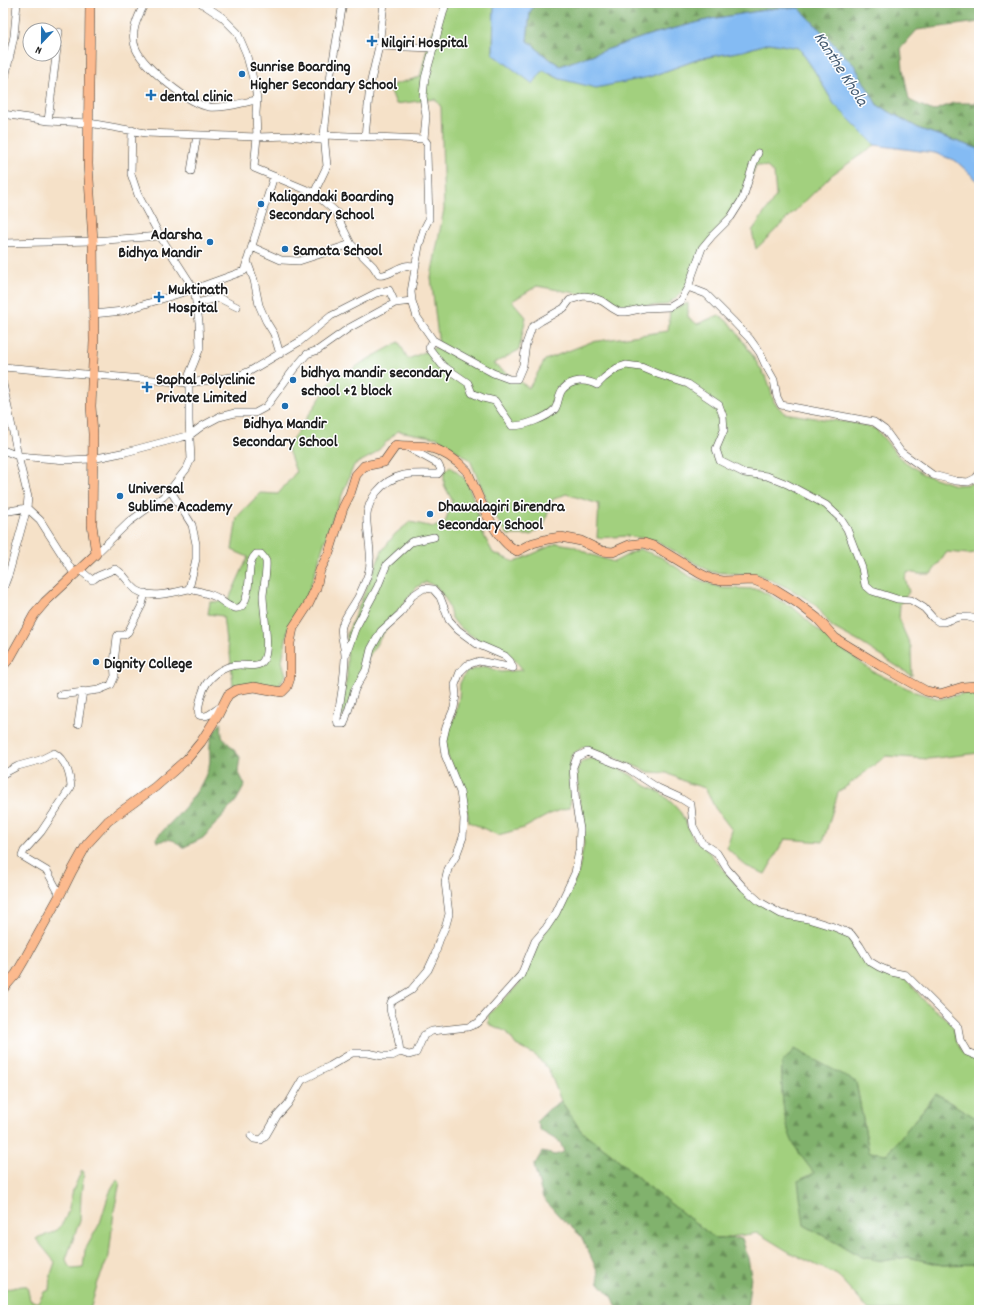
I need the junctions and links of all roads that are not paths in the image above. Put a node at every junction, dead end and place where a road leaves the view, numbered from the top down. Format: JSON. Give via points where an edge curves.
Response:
{"nodes":[{"id":1,"x":17,"y":3,"type":"edge"},
{"id":2,"x":90,"y":3,"type":"edge"},
{"id":3,"x":145,"y":3,"type":"edge"},
{"id":4,"x":201,"y":3,"type":"edge"},
{"id":5,"x":343,"y":3,"type":"edge"},
{"id":6,"x":384,"y":3,"type":"edge"},
{"id":7,"x":446,"y":3,"type":"edge"},
{"id":8,"x":379,"y":46,"type":"junction"},
{"id":9,"x":434,"y":48,"type":"junction"},
{"id":10,"x":55,"y":62,"type":"edge"},
{"id":11,"x":3,"y":86,"type":"edge"},
{"id":12,"x":257,"y":100,"type":"junction"},
{"id":13,"x":3,"y":114,"type":"edge"},
{"id":14,"x":48,"y":121,"type":"junction"},
{"id":15,"x":89,"y":124,"type":"junction"},
{"id":16,"x":132,"y":130,"type":"junction"},
{"id":17,"x":324,"y":134,"type":"junction"},
{"id":18,"x":197,"y":135,"type":"junction"},
{"id":19,"x":257,"y":137,"type":"junction"},
{"id":20,"x":365,"y":137,"type":"junction"},
{"id":21,"x":424,"y":139,"type":"junction"},
{"id":22,"x":758,"y":153,"type":"dead end"},
{"id":23,"x":191,"y":171,"type":"dead end"},
{"id":24,"x":274,"y":176,"type":"junction"},
{"id":25,"x":314,"y":193,"type":"junction"},
{"id":26,"x":160,"y":236,"type":"junction"},
{"id":27,"x":93,"y":241,"type":"junction"},
{"id":28,"x":3,"y":243,"type":"edge"},
{"id":29,"x":351,"y":244,"type":"junction"},
{"id":30,"x":252,"y":247,"type":"junction"},
{"id":31,"x":247,"y":261,"type":"junction"},
{"id":32,"x":415,"y":266,"type":"junction"},
{"id":33,"x":688,"y":288,"type":"junction"},
{"id":34,"x":194,"y":289,"type":"junction"},
{"id":35,"x":412,"y":301,"type":"junction"},
{"id":36,"x":196,"y":303,"type":"junction"},
{"id":37,"x":395,"y":303,"type":"junction"},
{"id":38,"x":237,"y":307,"type":"dead end"},
{"id":39,"x":93,"y":314,"type":"junction"},
{"id":40,"x":433,"y":340,"type":"junction"},
{"id":41,"x":299,"y":342,"type":"junction"},
{"id":42,"x":280,"y":354,"type":"junction"},
{"id":43,"x":308,"y":354,"type":"junction"},
{"id":44,"x":3,"y":367,"type":"edge"},
{"id":45,"x":92,"y":375,"type":"junction"},
{"id":46,"x":189,"y":383,"type":"junction"},
{"id":47,"x":3,"y":384,"type":"edge"},
{"id":48,"x":190,"y":436,"type":"junction"},
{"id":49,"x":406,"y":447,"type":"junction"},
{"id":50,"x":3,"y":450,"type":"edge"},
{"id":51,"x":18,"y":456,"type":"junction"},
{"id":52,"x":92,"y":459,"type":"junction"},
{"id":53,"x":979,"y":474,"type":"edge"},
{"id":54,"x":170,"y":490,"type":"junction"},
{"id":55,"x":26,"y":508,"type":"junction"},
{"id":56,"x":3,"y":512,"type":"edge"},
{"id":57,"x":434,"y":537,"type":"dead end"},
{"id":58,"x":96,"y":554,"type":"junction"},
{"id":59,"x":77,"y":572,"type":"junction"},
{"id":60,"x":4,"y":586,"type":"edge"},
{"id":61,"x":189,"y":589,"type":"junction"},
{"id":62,"x":145,"y":593,"type":"junction"},
{"id":63,"x":979,"y":620,"type":"edge"},
{"id":64,"x":346,"y":658,"type":"junction"},
{"id":65,"x":3,"y":666,"type":"edge"},
{"id":66,"x":979,"y":689,"type":"edge"},
{"id":67,"x":83,"y":692,"type":"junction"},
{"id":68,"x":60,"y":695,"type":"dead end"},
{"id":69,"x":222,"y":706,"type":"junction"},
{"id":70,"x":78,"y":724,"type":"dead end"},
{"id":71,"x":4,"y":772,"type":"edge"},
{"id":72,"x":60,"y":895,"type":"junction"},
{"id":73,"x":3,"y":989,"type":"edge"},
{"id":74,"x":400,"y":1052,"type":"junction"},
{"id":75,"x":979,"y":1056,"type":"edge"},
{"id":76,"x":251,"y":1136,"type":"dead end"}],
"edges":[{"from":1,"to":11,"type":"street","via":[[14,36]]},
{"from":2,"to":15,"type":"main road"},
{"from":3,"to":12,"type":"street","via":[[137,19],[134,40],[136,49],[173,88],[199,104],[210,107]]},
{"from":4,"to":12,"type":"street","via":[[222,17],[237,32],[246,53]]},
{"from":5,"to":17,"type":"street"},
{"from":6,"to":8,"type":"street"},
{"from":7,"to":9,"type":"street"},
{"from":8,"to":9,"type":"street"},
{"from":8,"to":20,"type":"street","via":[[370,85]]},
{"from":9,"to":21,"type":"street","via":[[424,90]]},
{"from":10,"to":14,"type":"street"},
{"from":12,"to":19,"type":"street"},
{"from":13,"to":14,"type":"street"},
{"from":14,"to":15,"type":"street"},
{"from":15,"to":16,"type":"street"},
{"from":15,"to":27,"type":"main road","via":[[88,164]]},
{"from":16,"to":18,"type":"street"},
{"from":16,"to":26,"type":"street","via":[[131,174],[138,195]]},
{"from":17,"to":19,"type":"street","via":[[320,140],[290,136]]},
{"from":17,"to":20,"type":"street"},
{"from":17,"to":25,"type":"street","via":[[327,166]]},
{"from":18,"to":19,"type":"street"},
{"from":18,"to":23,"type":"street"},
{"from":19,"to":24,"type":"street","via":[[254,168]]},
{"from":20,"to":21,"type":"street"},
{"from":21,"to":32,"type":"street","via":[[427,148],[429,219]]},
{"from":22,"to":33,"type":"street","via":[[743,198],[731,217],[702,248]]},
{"from":24,"to":25,"type":"street"},
{"from":24,"to":30,"type":"street"},
{"from":25,"to":29,"type":"street","via":[[337,213]]},
{"from":26,"to":27,"type":"street"},
{"from":26,"to":34,"type":"street"},
{"from":27,"to":28,"type":"street"},
{"from":27,"to":39,"type":"main road"},
{"from":29,"to":30,"type":"street","via":[[299,261],[281,260]]},
{"from":29,"to":32,"type":"street","via":[[379,275],[383,276],[405,266]]},
{"from":30,"to":31,"type":"street"},
{"from":31,"to":34,"type":"street","via":[[244,271]]},
{"from":31,"to":42,"type":"street","via":[[259,305],[274,334]]},
{"from":32,"to":35,"type":"street"},
{"from":33,"to":40,"type":"street","via":[[680,301],[670,306],[626,312],[619,312],[592,297],[584,296],[570,300],[564,308],[532,327],[517,379],[493,373]]},
{"from":33,"to":53,"type":"street","via":[[706,294],[750,339],[774,380],[777,397],[782,405],[874,422],[885,430],[901,452],[933,475],[968,482]]},
{"from":34,"to":36,"type":"street"},
{"from":34,"to":39,"type":"street","via":[[123,311]]},
{"from":35,"to":37,"type":"street"},
{"from":35,"to":40,"type":"street","via":[[417,317]]},
{"from":36,"to":38,"type":"street","via":[[219,298]]},
{"from":36,"to":46,"type":"street","via":[[200,348],[189,375]]},
{"from":37,"to":41,"type":"street","via":[[389,290],[376,293],[331,316]]},
{"from":37,"to":43,"type":"street"},
{"from":39,"to":45,"type":"main road"},
{"from":40,"to":63,"type":"street","via":[[429,348],[442,365],[468,383],[472,393],[495,401],[512,426],[518,426],[551,412],[556,408],[563,389],[571,383],[581,380],[597,385],[618,368],[626,365],[641,366],[688,384],[719,405],[724,430],[716,449],[720,461],[744,473],[767,476],[787,484],[826,505],[840,518],[847,530],[862,568],[865,585],[897,600],[911,600],[939,622],[959,617]]},
{"from":41,"to":42,"type":"street"},
{"from":41,"to":43,"type":"street"},
{"from":42,"to":46,"type":"street","via":[[238,376]]},
{"from":43,"to":48,"type":"street","via":[[266,407],[255,413],[235,413],[220,417],[202,426]]},
{"from":44,"to":45,"type":"street"},
{"from":45,"to":46,"type":"street"},
{"from":45,"to":52,"type":"main road"},
{"from":46,"to":48,"type":"street"},
{"from":47,"to":51,"type":"street"},
{"from":48,"to":52,"type":"street"},
{"from":48,"to":54,"type":"street","via":[[191,458],[187,468]]},
{"from":49,"to":64,"type":"street","via":[[438,464],[441,470],[438,474],[406,474],[390,480],[373,496],[367,511],[370,550],[368,574],[342,626]]},
{"from":49,"to":66,"type":"main road","via":[[438,450],[461,465],[467,471],[497,532],[510,548],[517,551],[533,543],[561,537],[581,541],[602,551],[613,552],[629,545],[644,543],[656,547],[698,574],[711,579],[723,582],[754,580],[775,589],[817,618],[835,638],[926,691],[940,694],[963,687],[975,686]]},
{"from":49,"to":69,"type":"main road","via":[[396,445],[384,462],[364,466],[356,475],[313,594],[293,628],[290,643],[290,678],[287,687],[282,692],[254,687],[236,690],[228,695]]},
{"from":50,"to":51,"type":"street"},
{"from":51,"to":52,"type":"street","via":[[66,460]]},
{"from":51,"to":55,"type":"street","via":[[28,497]]},
{"from":52,"to":58,"type":"main road","via":[[92,525]]},
{"from":54,"to":58,"type":"street","via":[[129,522]]},
{"from":54,"to":61,"type":"street","via":[[192,525],[196,544],[196,558]]},
{"from":55,"to":56,"type":"street"},
{"from":55,"to":59,"type":"street","via":[[40,520]]},
{"from":55,"to":60,"type":"street"},
{"from":57,"to":64,"type":"street","via":[[411,542],[387,564],[354,629]]},
{"from":58,"to":59,"type":"main road"},
{"from":59,"to":62,"type":"street","via":[[94,580],[115,569],[120,571],[133,588]]},
{"from":59,"to":65,"type":"main road","via":[[34,615]]},
{"from":61,"to":62,"type":"street","via":[[154,595]]},
{"from":61,"to":69,"type":"street","via":[[217,597],[224,604],[240,608],[244,604],[247,592],[251,562],[256,554],[261,554],[266,560],[263,597],[266,649],[264,660],[261,664],[230,667],[211,678],[204,687],[199,715],[207,716]]},
{"from":62,"to":67,"type":"street","via":[[142,605],[128,632],[118,635],[115,676],[110,685],[99,690]]},
{"from":64,"to":74,"type":"street","via":[[338,724],[344,724],[355,690],[366,670],[371,649],[381,631],[400,614],[412,596],[424,588],[432,589],[440,597],[449,620],[458,630],[477,644],[505,656],[512,668],[479,662],[467,665],[460,672],[455,685],[454,708],[443,740],[445,755],[460,792],[464,819],[463,837],[448,869],[445,882],[449,914],[435,955],[428,970],[411,990],[391,1002],[389,1007],[399,1038]]},
{"from":67,"to":68,"type":"street"},
{"from":67,"to":70,"type":"street"},
{"from":69,"to":72,"type":"main road","via":[[187,759],[155,787],[108,821],[87,844]]},
{"from":71,"to":72,"type":"street","via":[[54,753],[60,756],[66,765],[71,787],[22,856],[47,871]]},
{"from":72,"to":73,"type":"main road","via":[[16,974]]},
{"from":74,"to":75,"type":"street","via":[[409,1055],[416,1053],[424,1035],[432,1031],[468,1027],[478,1023],[521,976],[535,941],[556,913],[575,873],[580,829],[573,767],[577,757],[587,752],[627,768],[691,805],[693,826],[702,843],[717,852],[727,869],[760,902],[781,914],[808,919],[851,934],[870,961],[879,968],[906,975],[958,1028],[960,1040],[967,1052]]},
{"from":74,"to":76,"type":"street","via":[[392,1056],[352,1053],[302,1080],[266,1135],[261,1140]]}]}
